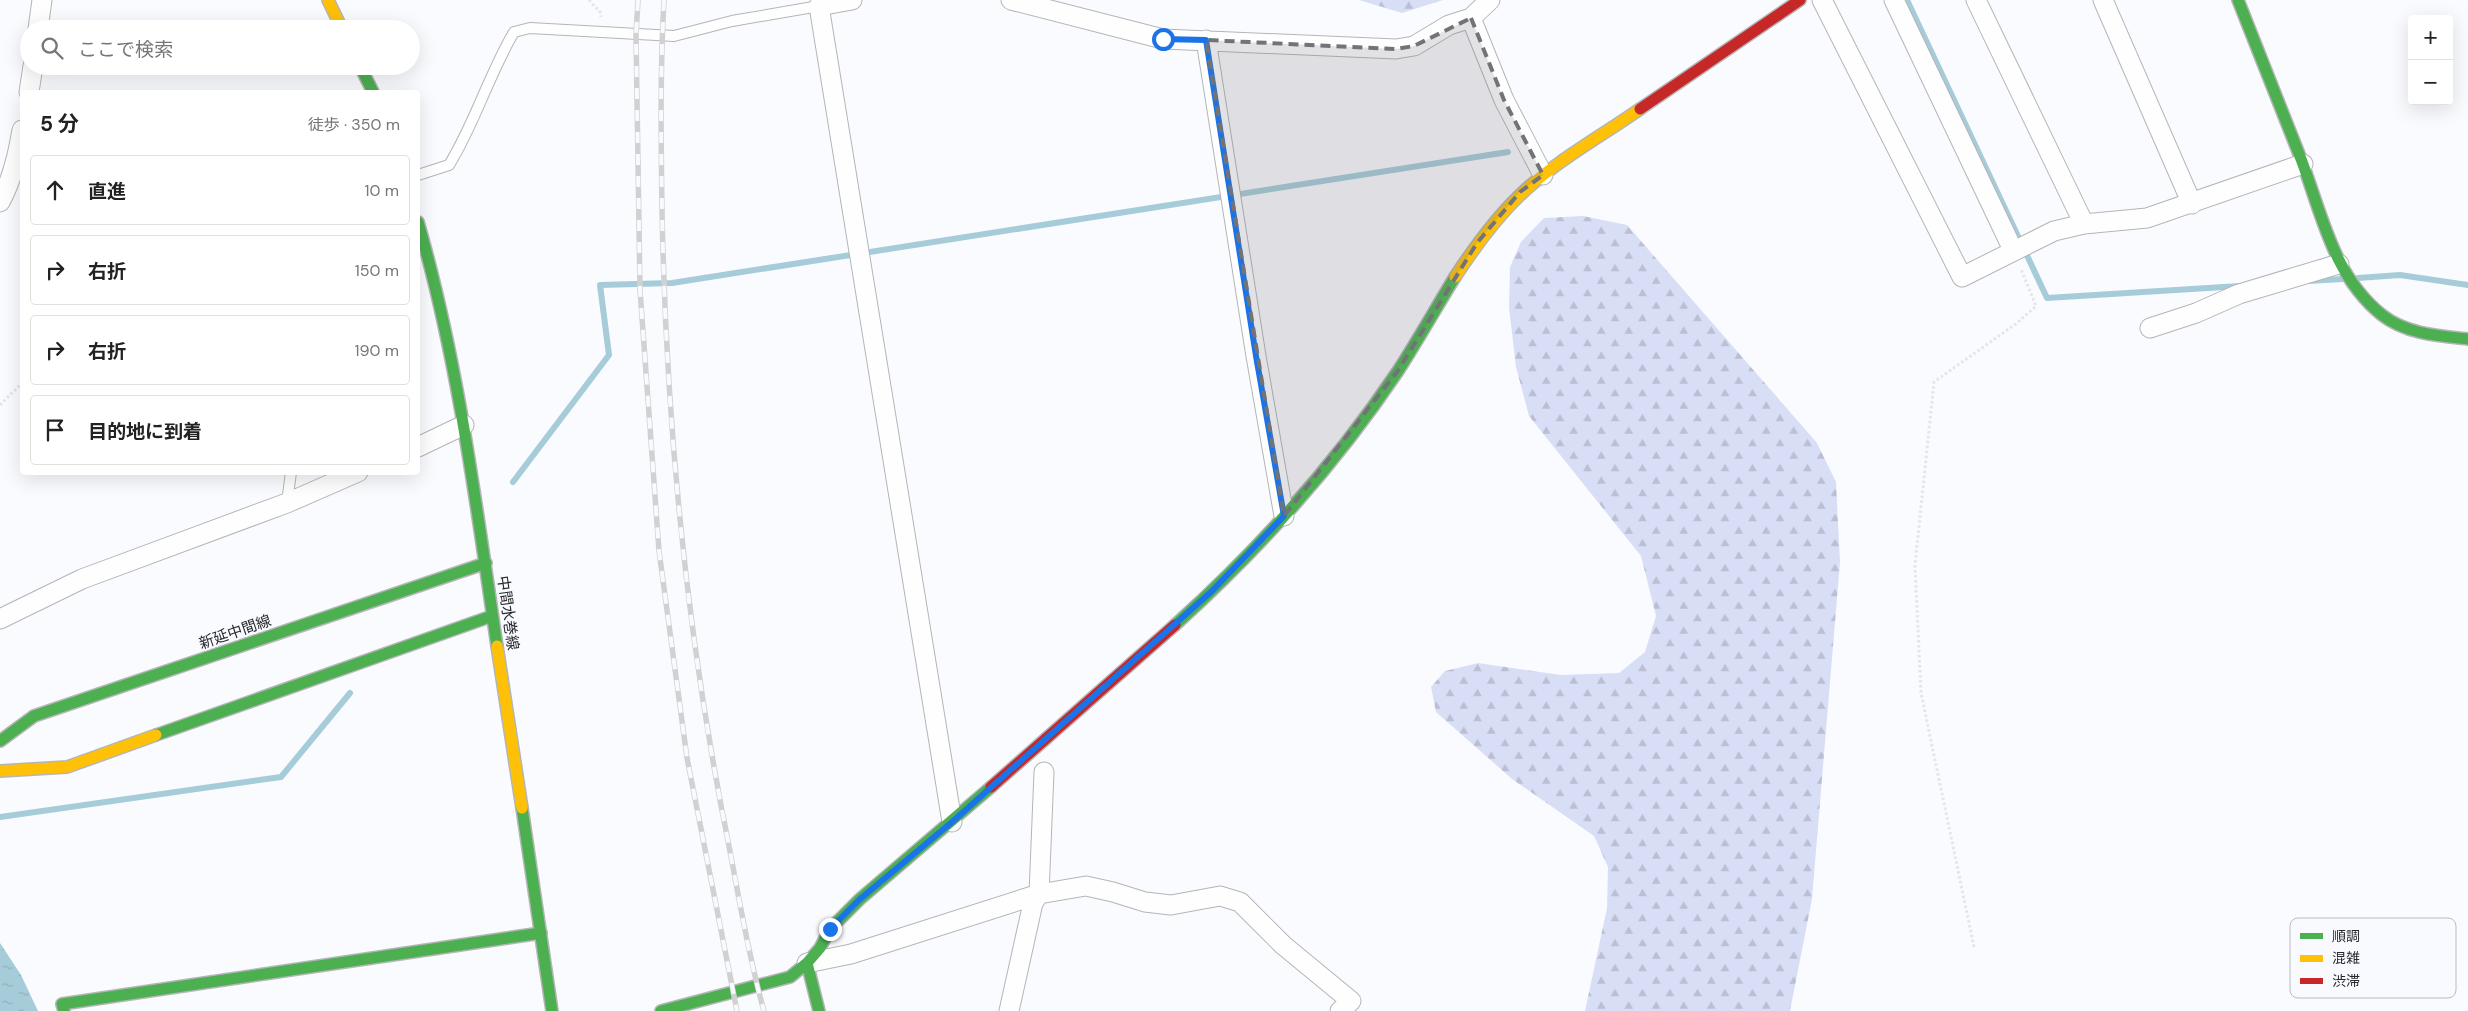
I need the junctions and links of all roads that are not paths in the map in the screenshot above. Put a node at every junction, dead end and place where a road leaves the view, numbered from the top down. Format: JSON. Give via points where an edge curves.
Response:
{"nodes":[{"id":1,"x":42,"y":0,"type":"edge"},
{"id":2,"x":328,"y":0,"type":"edge"},
{"id":3,"x":852,"y":0,"type":"edge"},
{"id":4,"x":1011,"y":0,"type":"edge"},
{"id":5,"x":1490,"y":0,"type":"edge"},
{"id":6,"x":1800,"y":0,"type":"edge"},
{"id":7,"x":1822,"y":0,"type":"edge"},
{"id":8,"x":1894,"y":0,"type":"edge"},
{"id":9,"x":1976,"y":0,"type":"edge"},
{"id":10,"x":2103,"y":0,"type":"edge"},
{"id":11,"x":2238,"y":0,"type":"edge"},
{"id":12,"x":819,"y":3,"type":"edge"},
{"id":13,"x":1471,"y":18,"type":"junction"},
{"id":14,"x":39,"y":20,"type":"edge"},
{"id":15,"x":338,"y":20,"type":"edge"},
{"id":16,"x":1206,"y":40,"type":"junction"},
{"id":17,"x":32,"y":75,"type":"edge"},
{"id":18,"x":364,"y":75,"type":"edge"},
{"id":19,"x":29,"y":90,"type":"edge"},
{"id":20,"x":372,"y":90,"type":"edge"},
{"id":21,"x":20,"y":140,"type":"edge"},
{"id":22,"x":2303,"y":164,"type":"junction"},
{"id":23,"x":420,"y":174,"type":"edge"},
{"id":24,"x":1542,"y":175,"type":"junction"},
{"id":25,"x":0,"y":202,"type":"edge"},
{"id":26,"x":2192,"y":204,"type":"junction"},
{"id":27,"x":2084,"y":224,"type":"junction"},
{"id":28,"x":420,"y":229,"type":"edge"},
{"id":29,"x":2013,"y":250,"type":"junction"},
{"id":30,"x":2339,"y":264,"type":"junction"},
{"id":31,"x":2150,"y":328,"type":"dead end"},
{"id":32,"x":2468,"y":339,"type":"edge"},
{"id":33,"x":464,"y":425,"type":"junction"},
{"id":34,"x":420,"y":446,"type":"edge"},
{"id":35,"x":291,"y":475,"type":"edge"},
{"id":36,"x":351,"y":475,"type":"edge"},
{"id":37,"x":287,"y":503,"type":"junction"},
{"id":38,"x":1284,"y":516,"type":"junction"},
{"id":39,"x":486,"y":563,"type":"junction"},
{"id":40,"x":492,"y":616,"type":"junction"},
{"id":41,"x":0,"y":619,"type":"edge"},
{"id":42,"x":0,"y":740,"type":"edge"},
{"id":43,"x":0,"y":771,"type":"edge"},
{"id":44,"x":1044,"y":772,"type":"dead end"},
{"id":45,"x":952,"y":822,"type":"junction"},
{"id":46,"x":1039,"y":894,"type":"junction"},
{"id":47,"x":541,"y":933,"type":"junction"},
{"id":48,"x":807,"y":963,"type":"junction"},
{"id":49,"x":58,"y":1009,"type":"edge"},
{"id":50,"x":552,"y":1011,"type":"edge"},
{"id":51,"x":661,"y":1011,"type":"edge"},
{"id":52,"x":819,"y":1011,"type":"edge"},
{"id":53,"x":1009,"y":1011,"type":"edge"},
{"id":54,"x":1340,"y":1011,"type":"edge"}],
"edges":[{"from":1,"to":14,"type":"street"},
{"from":2,"to":15,"type":"street"},
{"from":3,"to":12,"type":"street"},
{"from":4,"to":16,"type":"street","via":[[1163,39]]},
{"from":5,"to":13,"type":"street"},
{"from":6,"to":24,"type":"street"},
{"from":7,"to":29,"type":"street","via":[[1962,277]]},
{"from":8,"to":29,"type":"street"},
{"from":9,"to":27,"type":"street"},
{"from":10,"to":26,"type":"street"},
{"from":11,"to":22,"type":"street"},
{"from":12,"to":23,"type":"lane","via":[[674,36],[530,28],[514,32],[464,141],[449,165]]},
{"from":12,"to":45,"type":"street"},
{"from":13,"to":16,"type":"street","via":[[1449,25],[1414,46],[1396,49]]},
{"from":13,"to":24,"type":"street","via":[[1504,100]]},
{"from":16,"to":38,"type":"street"},
{"from":17,"to":19,"type":"street"},
{"from":18,"to":20,"type":"street"},
{"from":21,"to":25,"type":"street","via":[[15,164]]},
{"from":22,"to":26,"type":"street"},
{"from":22,"to":30,"type":"street"},
{"from":24,"to":38,"type":"street","via":[[1520,192],[1477,243],[1397,372]]},
{"from":26,"to":27,"type":"street","via":[[2147,218]]},
{"from":27,"to":29,"type":"street","via":[[2054,231]]},
{"from":28,"to":33,"type":"street","name":"中間水巻線","via":[[432,270]]},
{"from":30,"to":31,"type":"street","via":[[2239,294]]},
{"from":30,"to":32,"type":"street","via":[[2368,304],[2391,321],[2425,334]]},
{"from":33,"to":34,"type":"street"},
{"from":33,"to":39,"type":"street","name":"中間水巻線"},
{"from":35,"to":37,"type":"lane"},
{"from":36,"to":37,"type":"street"},
{"from":37,"to":41,"type":"street","via":[[82,579]]},
{"from":38,"to":45,"type":"street","via":[[1212,591]]},
{"from":39,"to":40,"type":"street","name":"中間水巻線"},
{"from":39,"to":42,"type":"street","name":"新延中間線","via":[[34,716]]},
{"from":40,"to":43,"type":"street","via":[[67,767]]},
{"from":40,"to":47,"type":"street","name":"中間水巻線"},
{"from":44,"to":46,"type":"street"},
{"from":45,"to":48,"type":"street","via":[[860,899],[830,929]]},
{"from":46,"to":48,"type":"street","via":[[851,954]]},
{"from":46,"to":53,"type":"street","via":[[1033,903]]},
{"from":46,"to":54,"type":"street","via":[[1086,886],[1145,902],[1171,905],[1220,896],[1240,902],[1283,945],[1351,1001]]},
{"from":47,"to":49,"type":"street"},
{"from":47,"to":50,"type":"street","name":"中間水巻線"},
{"from":48,"to":51,"type":"street","via":[[790,977]]},
{"from":48,"to":52,"type":"street"}]}
